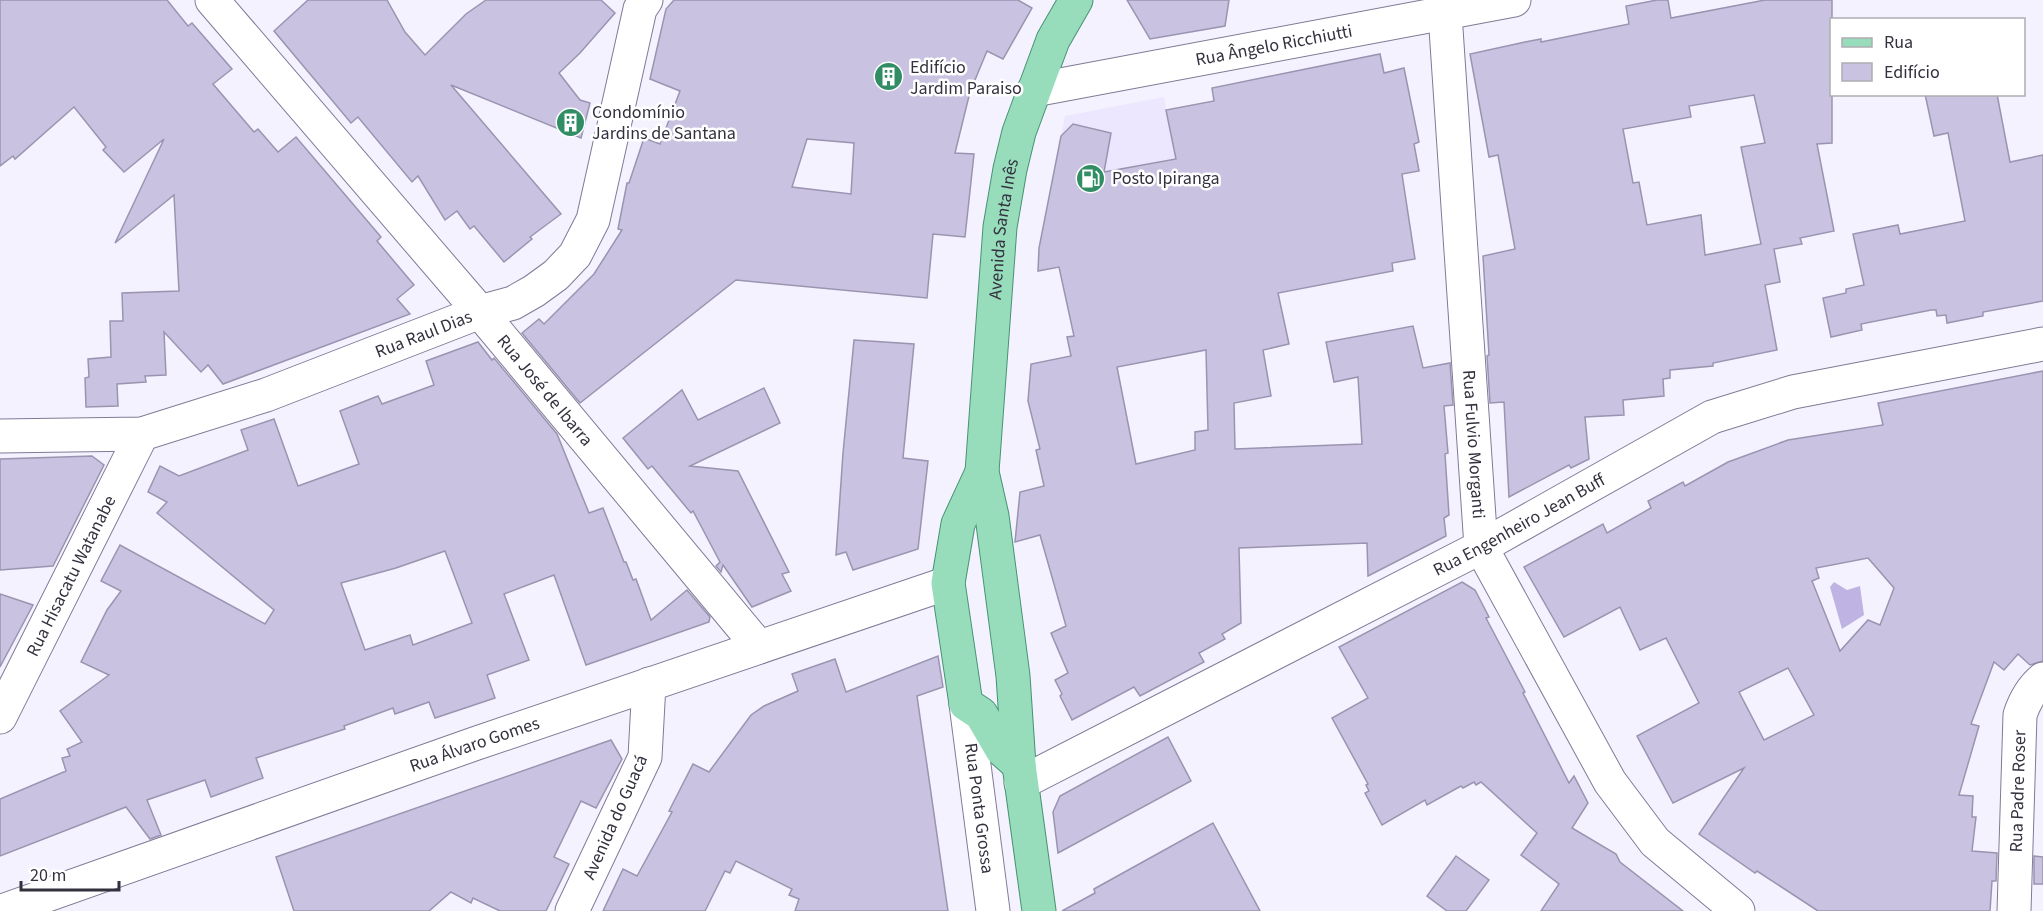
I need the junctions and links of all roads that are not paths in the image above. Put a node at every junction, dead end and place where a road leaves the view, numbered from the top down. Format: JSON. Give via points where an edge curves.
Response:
{"nodes":[{"id":1,"x":212,"y":0,"type":"edge"},
{"id":2,"x":646,"y":0,"type":"edge"},
{"id":3,"x":1076,"y":0,"type":"edge"},
{"id":4,"x":1514,"y":0,"type":"edge"},
{"id":5,"x":1449,"y":7,"type":"edge"},
{"id":6,"x":1034,"y":90,"type":"junction"},
{"id":7,"x":480,"y":312,"type":"junction"},
{"id":8,"x":2043,"y":344,"type":"edge"},
{"id":9,"x":142,"y":434,"type":"junction"},
{"id":10,"x":0,"y":436,"type":"edge"},
{"id":11,"x":982,"y":472,"type":"junction"},
{"id":12,"x":958,"y":524,"type":"junction"},
{"id":13,"x":994,"y":532,"type":"junction"},
{"id":14,"x":1481,"y":547,"type":"junction"},
{"id":15,"x":948,"y":583,"type":"junction"},
{"id":16,"x":759,"y":647,"type":"junction"},
{"id":17,"x":1013,"y":676,"type":"junction"},
{"id":18,"x":2043,"y":679,"type":"edge"},
{"id":19,"x":649,"y":684,"type":"junction"},
{"id":20,"x":965,"y":696,"type":"junction"},
{"id":21,"x":0,"y":717,"type":"edge"},
{"id":22,"x":1020,"y":774,"type":"junction"},
{"id":23,"x":2,"y":911,"type":"edge"},
{"id":24,"x":572,"y":911,"type":"edge"},
{"id":25,"x":993,"y":911,"type":"edge"},
{"id":26,"x":1039,"y":911,"type":"edge"},
{"id":27,"x":1738,"y":911,"type":"edge"},
{"id":28,"x":2014,"y":911,"type":"edge"}],
"edges":[{"from":1,"to":7,"type":"street","name":"Rua José de Ibarra"},
{"from":2,"to":7,"type":"street","name":"Rua Raul Dias","via":[[640,9],[593,220],[575,255],[534,291],[513,303]]},
{"from":3,"to":6,"type":"main road","name":"Avenida Santa Inês","via":[[1053,40]]},
{"from":4,"to":5,"type":"street","name":"Rua Ângelo Ricchiutti"},
{"from":5,"to":6,"type":"street","name":"Rua Ângelo Ricchiutti"},
{"from":5,"to":14,"type":"street","name":"Rua Fulvio Morganti"},
{"from":6,"to":11,"type":"main road","name":"Avenida Santa Inês","via":[[1019,132],[1000,227]]},
{"from":7,"to":9,"type":"street","name":"Rua Raul Dias","via":[[266,395]]},
{"from":7,"to":16,"type":"street","name":"Rua José de Ibarra"},
{"from":8,"to":14,"type":"street","name":"Rua Engenheiro Jean Buff","via":[[1793,392],[1712,417]]},
{"from":9,"to":10,"type":"street","name":"Rua Raul Dias"},
{"from":9,"to":21,"type":"street","name":"Rua Hisacatu Watanabe"},
{"from":11,"to":12,"type":"main road","name":"Avenida Santa Inês"},
{"from":11,"to":13,"type":"main road","name":"Avenida Santa Inês"},
{"from":12,"to":13,"type":"main road","via":[[979,524]]},
{"from":12,"to":15,"type":"main road","name":"Avenida Santa Inês"},
{"from":13,"to":17,"type":"main road","name":"Avenida Santa Inês"},
{"from":14,"to":22,"type":"street","name":"Rua Engenheiro Jean Buff"},
{"from":14,"to":27,"type":"street","name":"Rua Fulvio Morganti","via":[[1610,782],[1655,842]]},
{"from":15,"to":16,"type":"street","name":"Rua Álvaro Gomes"},
{"from":15,"to":20,"type":"main road","name":"Avenida Santa Inês"},
{"from":16,"to":19,"type":"street","name":"Rua Álvaro Gomes"},
{"from":17,"to":20,"type":"main road","via":[[992,693]]},
{"from":17,"to":22,"type":"main road","name":"Avenida Santa Inês"},
{"from":18,"to":28,"type":"street","name":"Rua Padre Roser","via":[[2024,701],[2020,715]]},
{"from":19,"to":23,"type":"street","name":"Rua Álvaro Gomes"},
{"from":19,"to":24,"type":"street","name":"Avenida do Guacá","via":[[645,757]]},
{"from":20,"to":22,"type":"main road"},
{"from":20,"to":25,"type":"street","name":"Rua Ponta Grossa"},
{"from":22,"to":26,"type":"main road","name":"Avenida Santa Inês"}]}
